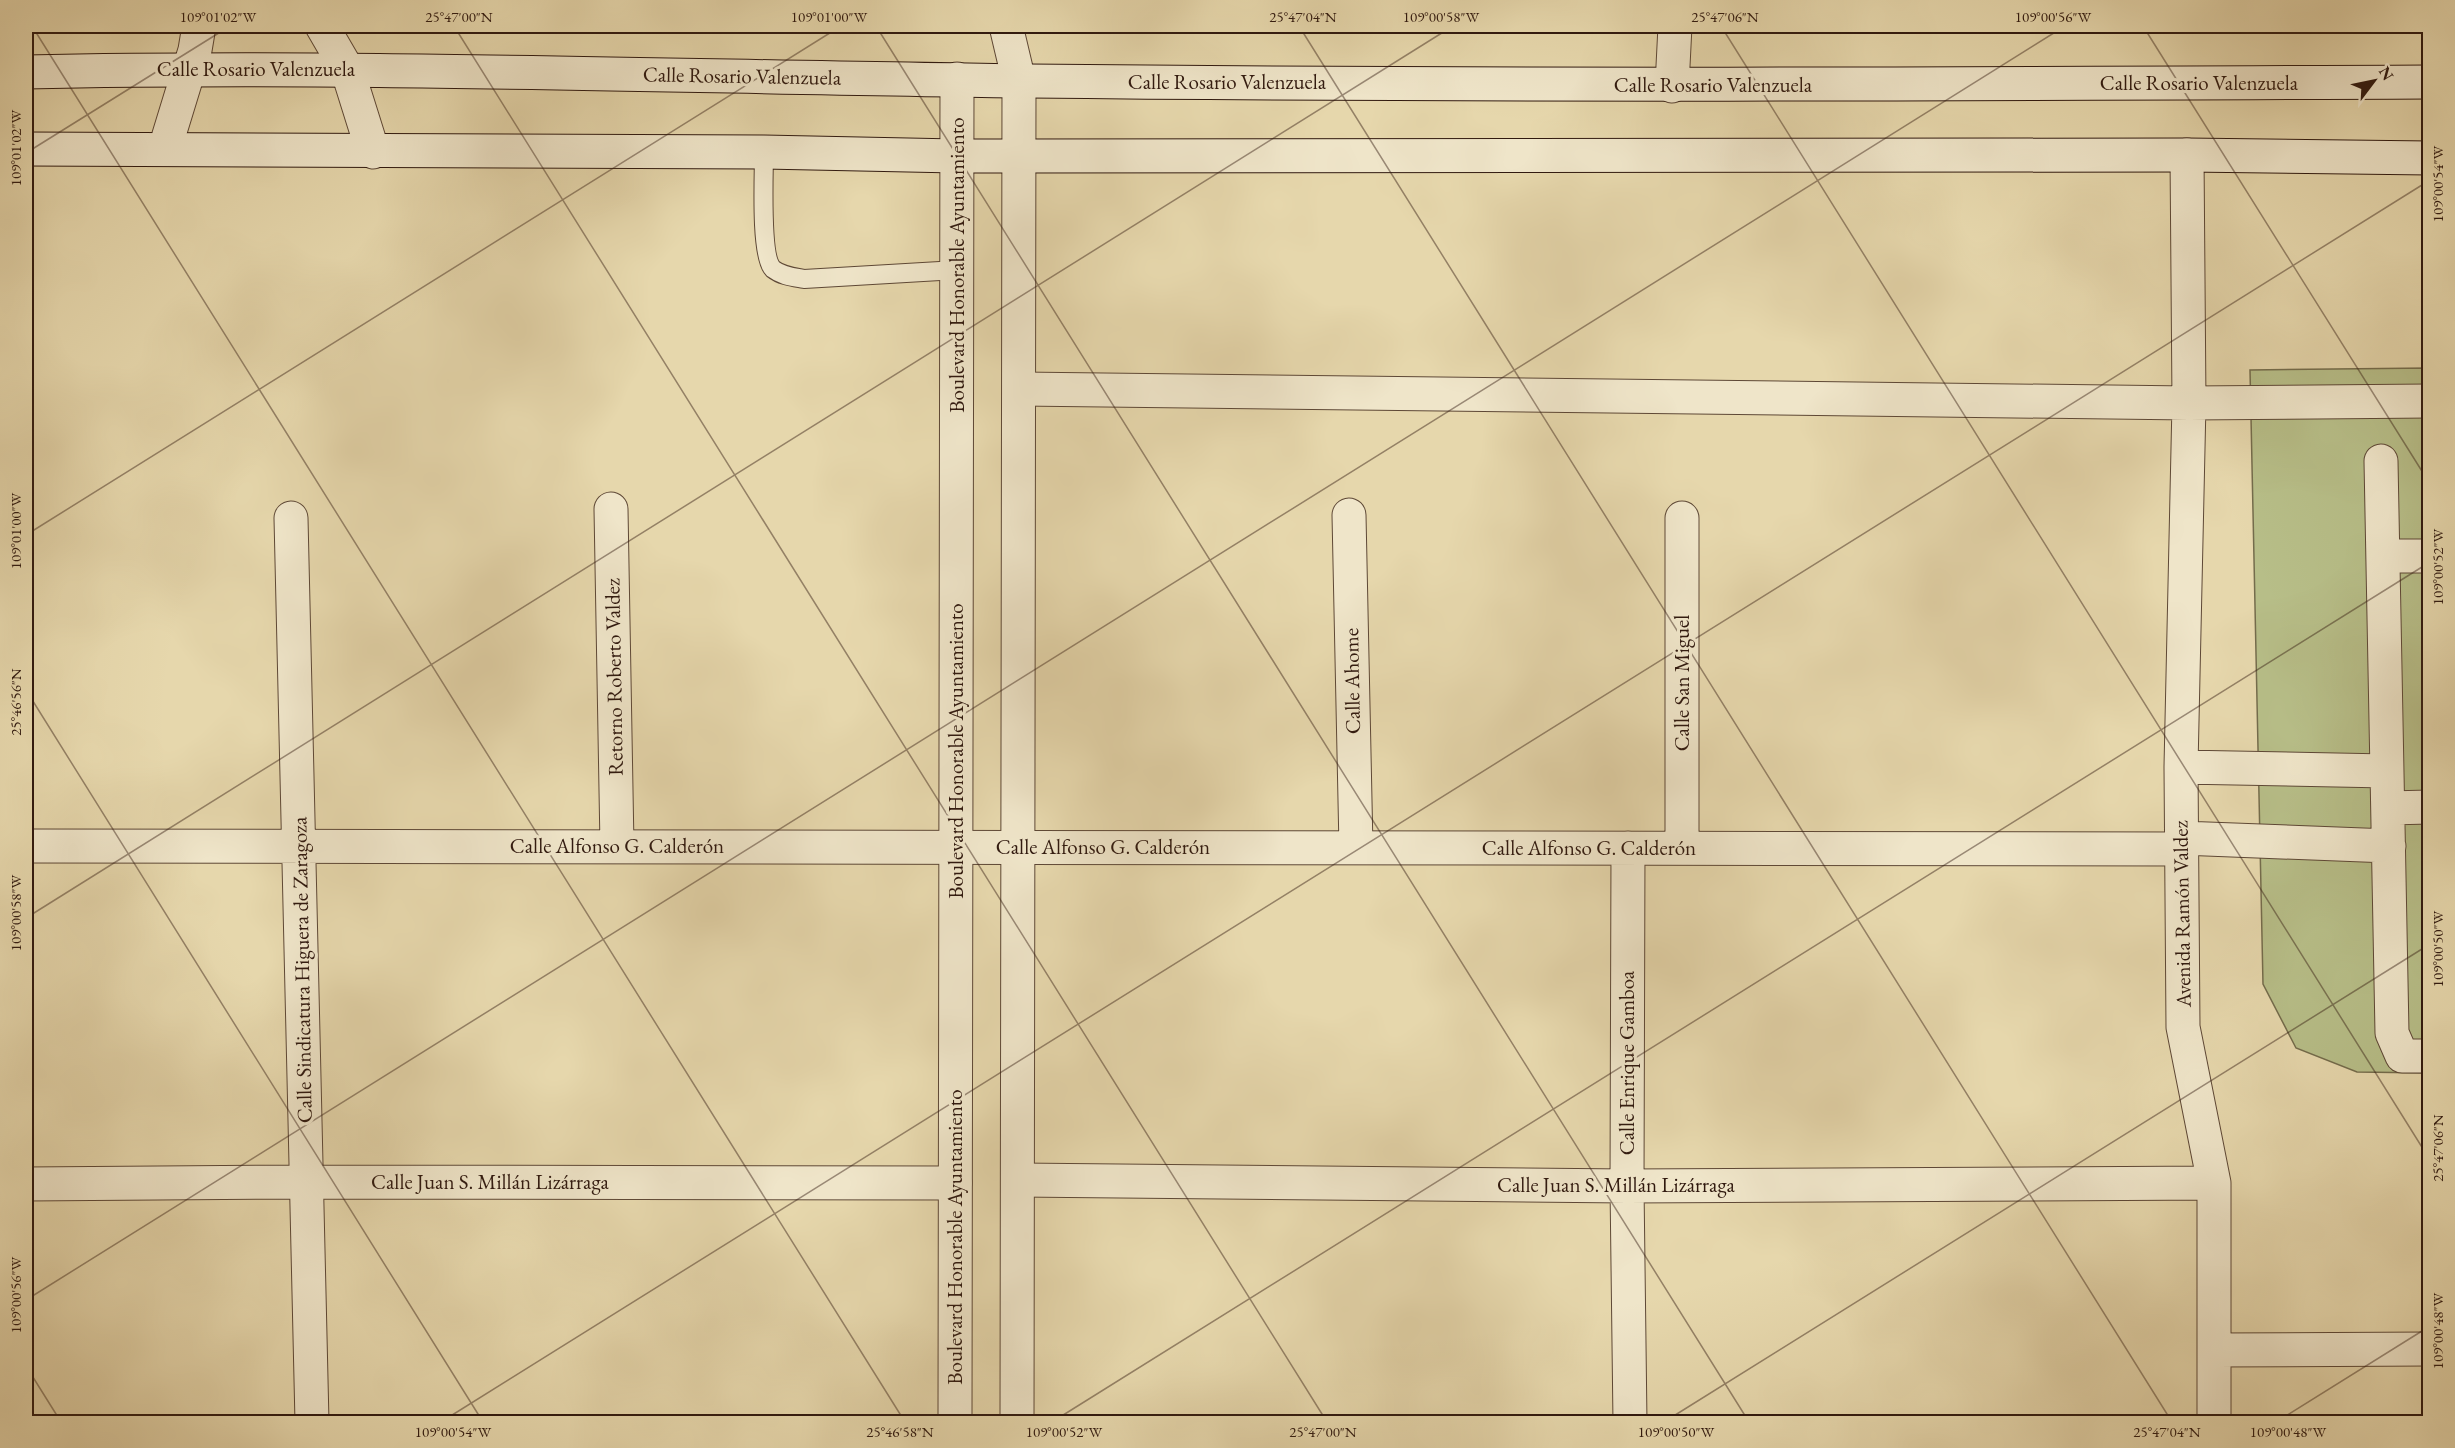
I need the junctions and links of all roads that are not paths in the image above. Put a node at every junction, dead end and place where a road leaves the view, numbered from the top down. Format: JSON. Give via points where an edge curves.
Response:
{"nodes":[{"id":1,"x":199,"y":26,"type":"edge"},
{"id":2,"x":322,"y":26,"type":"edge"},
{"id":3,"x":1006,"y":26,"type":"edge"},
{"id":4,"x":1675,"y":26,"type":"edge"},
{"id":5,"x":188,"y":69,"type":"junction"},
{"id":6,"x":347,"y":69,"type":"junction"},
{"id":7,"x":26,"y":72,"type":"edge"},
{"id":8,"x":957,"y":79,"type":"junction"},
{"id":9,"x":1019,"y":81,"type":"junction"},
{"id":10,"x":2430,"y":82,"type":"edge"},
{"id":11,"x":1672,"y":86,"type":"junction"},
{"id":12,"x":165,"y":148,"type":"junction"},
{"id":13,"x":26,"y":149,"type":"edge"},
{"id":14,"x":373,"y":152,"type":"junction"},
{"id":15,"x":764,"y":152,"type":"junction"},
{"id":16,"x":2187,"y":155,"type":"junction"},
{"id":17,"x":956,"y":156,"type":"junction"},
{"id":18,"x":1020,"y":156,"type":"junction"},
{"id":19,"x":2430,"y":158,"type":"edge"},
{"id":20,"x":957,"y":270,"type":"junction"},
{"id":21,"x":1020,"y":389,"type":"junction"},
{"id":22,"x":2430,"y":401,"type":"edge"},
{"id":23,"x":2189,"y":403,"type":"junction"},
{"id":24,"x":2381,"y":460,"type":"dead end"},
{"id":25,"x":611,"y":508,"type":"dead end"},
{"id":26,"x":1349,"y":515,"type":"dead end"},
{"id":27,"x":291,"y":518,"type":"dead end"},
{"id":28,"x":1682,"y":519,"type":"dead end"},
{"id":29,"x":2384,"y":556,"type":"junction"},
{"id":30,"x":2430,"y":556,"type":"edge"},
{"id":31,"x":2181,"y":767,"type":"junction"},
{"id":32,"x":2387,"y":771,"type":"junction"},
{"id":33,"x":2430,"y":807,"type":"edge"},
{"id":34,"x":2388,"y":808,"type":"junction"},
{"id":35,"x":2181,"y":844,"type":"junction"},
{"id":36,"x":26,"y":846,"type":"edge"},
{"id":37,"x":299,"y":846,"type":"junction"},
{"id":38,"x":616,"y":846,"type":"junction"},
{"id":39,"x":2389,"y":846,"type":"junction"},
{"id":40,"x":956,"y":847,"type":"junction"},
{"id":41,"x":1018,"y":847,"type":"junction"},
{"id":42,"x":1356,"y":848,"type":"junction"},
{"id":43,"x":1628,"y":848,"type":"junction"},
{"id":44,"x":1682,"y":848,"type":"junction"},
{"id":45,"x":2430,"y":1056,"type":"edge"},
{"id":46,"x":1018,"y":1179,"type":"junction"},
{"id":47,"x":306,"y":1182,"type":"junction"},
{"id":48,"x":955,"y":1183,"type":"junction"},
{"id":49,"x":2214,"y":1183,"type":"junction"},
{"id":50,"x":26,"y":1184,"type":"edge"},
{"id":51,"x":1627,"y":1186,"type":"junction"},
{"id":52,"x":2430,"y":1349,"type":"edge"},
{"id":53,"x":2214,"y":1350,"type":"junction"},
{"id":54,"x":312,"y":1422,"type":"edge"},
{"id":55,"x":955,"y":1422,"type":"edge"},
{"id":56,"x":1017,"y":1422,"type":"edge"},
{"id":57,"x":1630,"y":1422,"type":"edge"},
{"id":58,"x":2214,"y":1422,"type":"edge"}],
"edges":[{"from":1,"to":5,"type":"street"},
{"from":2,"to":6,"type":"street"},
{"from":3,"to":9,"type":"street"},
{"from":4,"to":11,"type":"street"},
{"from":5,"to":6,"type":"street","name":"Calle Rosario Valenzuela"},
{"from":5,"to":7,"type":"street","name":"Calle Rosario Valenzuela"},
{"from":5,"to":12,"type":"street"},
{"from":6,"to":8,"type":"street","name":"Calle Rosario Valenzuela"},
{"from":6,"to":14,"type":"street"},
{"from":8,"to":9,"type":"street","name":"Calle Rosario Valenzuela"},
{"from":8,"to":17,"type":"street","name":"Boulevard Honorable Ayuntamiento"},
{"from":9,"to":11,"type":"street","name":"Calle Rosario Valenzuela"},
{"from":9,"to":18,"type":"street"},
{"from":10,"to":11,"type":"street","name":"Calle Rosario Valenzuela"},
{"from":12,"to":13,"type":"street"},
{"from":12,"to":14,"type":"street"},
{"from":14,"to":15,"type":"street"},
{"from":15,"to":17,"type":"street"},
{"from":15,"to":20,"type":"lane","via":[[765,250],[772,268],[786,276],[804,279]]},
{"from":16,"to":18,"type":"street"},
{"from":16,"to":19,"type":"street"},
{"from":16,"to":23,"type":"street","name":"Avenida Ramón Valdez"},
{"from":17,"to":18,"type":"street"},
{"from":17,"to":20,"type":"street","name":"Boulevard Honorable Ayuntamiento"},
{"from":18,"to":21,"type":"street"},
{"from":20,"to":40,"type":"street","name":"Boulevard Honorable Ayuntamiento"},
{"from":21,"to":23,"type":"street"},
{"from":21,"to":41,"type":"street"},
{"from":22,"to":23,"type":"street"},
{"from":23,"to":31,"type":"street","name":"Avenida Ramón Valdez"},
{"from":24,"to":29,"type":"street"},
{"from":25,"to":38,"type":"street","name":"Retorno Roberto Valdez"},
{"from":26,"to":42,"type":"street","name":"Calle Ahome"},
{"from":27,"to":37,"type":"street","name":"Calle Sindicatura Higuera de Zaragoza"},
{"from":28,"to":44,"type":"street","name":"Calle San Miguel"},
{"from":29,"to":30,"type":"street"},
{"from":29,"to":32,"type":"street"},
{"from":31,"to":32,"type":"street"},
{"from":31,"to":35,"type":"street","name":"Avenida Ramón Valdez"},
{"from":32,"to":34,"type":"street"},
{"from":33,"to":34,"type":"street"},
{"from":34,"to":39,"type":"street"},
{"from":35,"to":39,"type":"street","name":"Calle Alfonso G. Calderón"},
{"from":35,"to":44,"type":"street","name":"Calle Alfonso G. Calderón"},
{"from":35,"to":49,"type":"street","name":"Avenida Ramón Valdez","via":[[2183,1027]]},
{"from":36,"to":37,"type":"street","name":"Calle Alfonso G. Calderón"},
{"from":37,"to":38,"type":"street","name":"Calle Alfonso G. Calderón"},
{"from":37,"to":47,"type":"street","name":"Calle Sindicatura Higuera de Zaragoza"},
{"from":38,"to":40,"type":"street","name":"Calle Alfonso G. Calderón"},
{"from":39,"to":45,"type":"street","via":[[2392,1033],[2402,1056]]},
{"from":40,"to":41,"type":"street","name":"Calle Alfonso G. Calderón"},
{"from":40,"to":48,"type":"street","name":"Boulevard Honorable Ayuntamiento"},
{"from":41,"to":42,"type":"street","name":"Calle Alfonso G. Calderón"},
{"from":41,"to":46,"type":"street"},
{"from":42,"to":43,"type":"street","name":"Calle Alfonso G. Calderón"},
{"from":43,"to":44,"type":"street","name":"Calle Alfonso G. Calderón"},
{"from":43,"to":51,"type":"street","name":"Calle Enrique Gamboa"},
{"from":46,"to":51,"type":"street","name":"Calle Juan S. Millán Lizárraga"},
{"from":46,"to":56,"type":"street"},
{"from":47,"to":48,"type":"street","name":"Calle Juan S. Millán Lizárraga"},
{"from":47,"to":50,"type":"street","name":"Calle Juan S. Millán Lizárraga"},
{"from":47,"to":54,"type":"street","name":"Calle Sindicatura Higuera de Zaragoza"},
{"from":48,"to":55,"type":"street","name":"Boulevard Honorable Ayuntamiento"},
{"from":49,"to":51,"type":"street","name":"Calle Juan S. Millán Lizárraga"},
{"from":49,"to":53,"type":"street","name":"Avenida Ramón Valdez"},
{"from":51,"to":57,"type":"street","name":"Calle Enrique Gamboa"},
{"from":52,"to":53,"type":"street"},
{"from":53,"to":58,"type":"street","name":"Avenida Ramón Valdez"}]}
